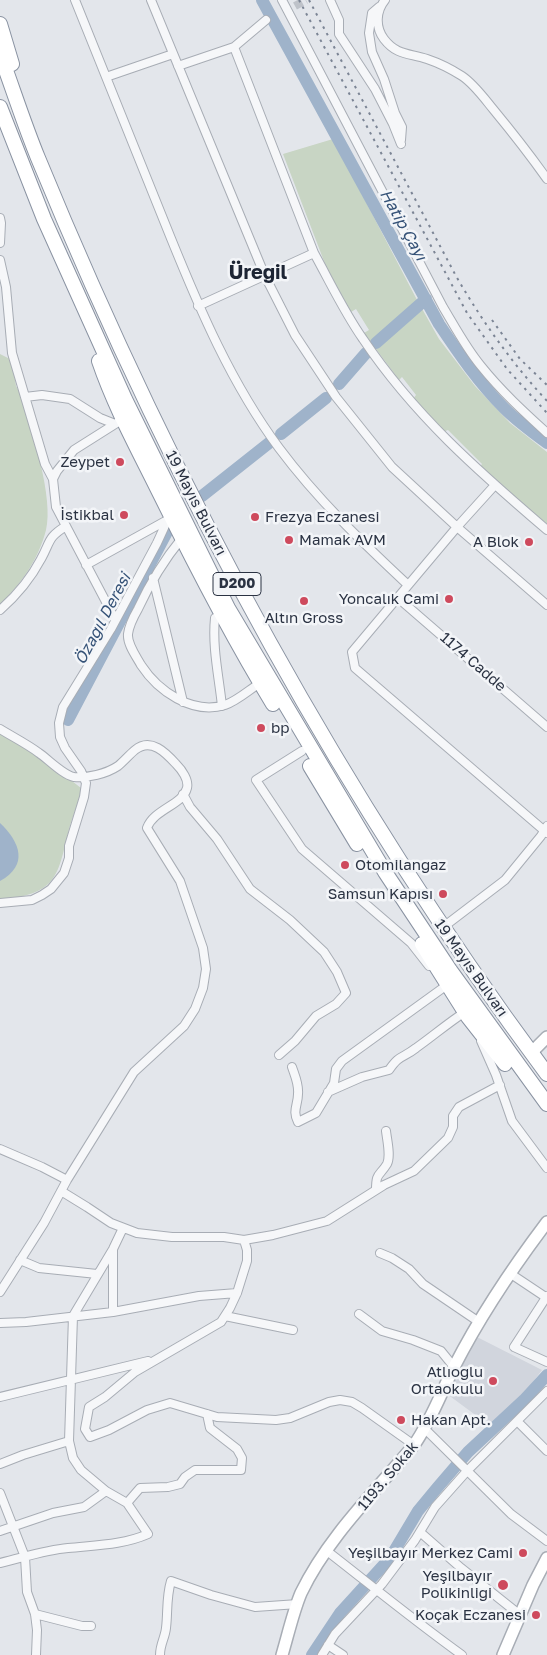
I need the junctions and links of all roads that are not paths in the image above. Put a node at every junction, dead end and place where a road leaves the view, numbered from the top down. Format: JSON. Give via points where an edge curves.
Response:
{"nodes":[{"id":1,"x":75,"y":0,"type":"edge"},
{"id":2,"x":151,"y":0,"type":"edge"},
{"id":3,"x":282,"y":0,"type":"edge"},
{"id":4,"x":330,"y":0,"type":"edge"},
{"id":5,"x":385,"y":0,"type":"edge"},
{"id":6,"x":379,"y":7,"type":"junction"},
{"id":7,"x":266,"y":20,"type":"dead end"},
{"id":8,"x":0,"y":24,"type":"edge"},
{"id":9,"x":234,"y":47,"type":"junction"},
{"id":10,"x":0,"y":54,"type":"edge"},
{"id":11,"x":173,"y":54,"type":"junction"},
{"id":12,"x":178,"y":66,"type":"junction"},
{"id":13,"x":106,"y":77,"type":"junction"},
{"id":14,"x":0,"y":108,"type":"edge"},
{"id":15,"x":0,"y":113,"type":"edge"},
{"id":16,"x":12,"y":140,"type":"junction"},
{"id":17,"x":38,"y":157,"type":"junction"},
{"id":18,"x":547,"y":179,"type":"edge"},
{"id":19,"x":0,"y":218,"type":"edge"},
{"id":20,"x":0,"y":243,"type":"edge"},
{"id":21,"x":314,"y":253,"type":"junction"},
{"id":22,"x":0,"y":260,"type":"edge"},
{"id":23,"x":265,"y":276,"type":"junction"},
{"id":24,"x":198,"y":306,"type":"junction"},
{"id":25,"x":86,"y":312,"type":"junction"},
{"id":26,"x":25,"y":396,"type":"junction"},
{"id":27,"x":119,"y":422,"type":"junction"},
{"id":28,"x":547,"y":433,"type":"edge"},
{"id":29,"x":53,"y":479,"type":"junction"},
{"id":30,"x":156,"y":485,"type":"junction"},
{"id":31,"x":495,"y":485,"type":"junction"},
{"id":32,"x":171,"y":493,"type":"junction"},
{"id":33,"x":170,"y":518,"type":"junction"},
{"id":34,"x":66,"y":526,"type":"junction"},
{"id":35,"x":457,"y":527,"type":"junction"},
{"id":36,"x":547,"y":530,"type":"edge"},
{"id":37,"x":182,"y":538,"type":"junction"},
{"id":38,"x":86,"y":565,"type":"junction"},
{"id":39,"x":153,"y":578,"type":"junction"},
{"id":40,"x":408,"y":585,"type":"junction"},
{"id":41,"x":398,"y":598,"type":"junction"},
{"id":42,"x":547,"y":605,"type":"edge"},
{"id":43,"x":0,"y":610,"type":"edge"},
{"id":44,"x":215,"y":618,"type":"dead end"},
{"id":45,"x":115,"y":619,"type":"junction"},
{"id":46,"x":260,"y":683,"type":"junction"},
{"id":47,"x":183,"y":702,"type":"junction"},
{"id":48,"x":222,"y":706,"type":"junction"},
{"id":49,"x":547,"y":714,"type":"edge"},
{"id":50,"x":544,"y":724,"type":"edge"},
{"id":51,"x":0,"y":729,"type":"edge"},
{"id":52,"x":299,"y":748,"type":"junction"},
{"id":53,"x":84,"y":777,"type":"junction"},
{"id":54,"x":183,"y":794,"type":"junction"},
{"id":55,"x":342,"y":801,"type":"junction"},
{"id":56,"x":546,"y":830,"type":"edge"},
{"id":57,"x":0,"y":903,"type":"edge"},
{"id":58,"x":442,"y":928,"type":"junction"},
{"id":59,"x":429,"y":966,"type":"dead end"},
{"id":60,"x":447,"y":985,"type":"junction"},
{"id":61,"x":468,"y":1017,"type":"junction"},
{"id":62,"x":547,"y":1037,"type":"edge"},
{"id":63,"x":532,"y":1053,"type":"junction"},
{"id":64,"x":279,"y":1055,"type":"dead end"},
{"id":65,"x":292,"y":1067,"type":"dead end"},
{"id":66,"x":547,"y":1074,"type":"edge"},
{"id":67,"x":500,"y":1085,"type":"junction"},
{"id":68,"x":328,"y":1092,"type":"junction"},
{"id":69,"x":547,"y":1104,"type":"edge"},
{"id":70,"x":547,"y":1116,"type":"edge"},
{"id":71,"x":386,"y":1131,"type":"dead end"},
{"id":72,"x":0,"y":1149,"type":"edge"},
{"id":73,"x":547,"y":1168,"type":"edge"},
{"id":74,"x":67,"y":1180,"type":"junction"},
{"id":75,"x":376,"y":1190,"type":"junction"},
{"id":76,"x":61,"y":1192,"type":"junction"},
{"id":77,"x":547,"y":1222,"type":"edge"},
{"id":78,"x":123,"y":1228,"type":"junction"},
{"id":79,"x":244,"y":1240,"type":"junction"},
{"id":80,"x":113,"y":1249,"type":"junction"},
{"id":81,"x":380,"y":1253,"type":"dead end"},
{"id":82,"x":20,"y":1260,"type":"junction"},
{"id":83,"x":97,"y":1274,"type":"junction"},
{"id":84,"x":511,"y":1274,"type":"junction"},
{"id":85,"x":0,"y":1291,"type":"edge"},
{"id":86,"x":237,"y":1293,"type":"junction"},
{"id":87,"x":547,"y":1297,"type":"edge"},
{"id":88,"x":113,"y":1312,"type":"junction"},
{"id":89,"x":359,"y":1314,"type":"dead end"},
{"id":90,"x":73,"y":1316,"type":"junction"},
{"id":91,"x":225,"y":1316,"type":"junction"},
{"id":92,"x":0,"y":1322,"type":"edge"},
{"id":93,"x":479,"y":1322,"type":"junction"},
{"id":94,"x":293,"y":1330,"type":"dead end"},
{"id":95,"x":155,"y":1360,"type":"junction"},
{"id":96,"x":547,"y":1362,"type":"edge"},
{"id":97,"x":454,"y":1367,"type":"junction"},
{"id":98,"x":73,"y":1378,"type":"junction"},
{"id":99,"x":547,"y":1392,"type":"edge"},
{"id":100,"x":0,"y":1396,"type":"edge"},
{"id":101,"x":207,"y":1414,"type":"junction"},
{"id":102,"x":517,"y":1421,"type":"junction"},
{"id":103,"x":425,"y":1429,"type":"junction"},
{"id":104,"x":69,"y":1441,"type":"junction"},
{"id":105,"x":414,"y":1446,"type":"junction"},
{"id":106,"x":547,"y":1451,"type":"edge"},
{"id":107,"x":0,"y":1464,"type":"edge"},
{"id":108,"x":468,"y":1471,"type":"junction"},
{"id":109,"x":106,"y":1491,"type":"junction"},
{"id":110,"x":0,"y":1493,"type":"edge"},
{"id":111,"x":127,"y":1503,"type":"junction"},
{"id":112,"x":13,"y":1526,"type":"junction"},
{"id":113,"x":0,"y":1531,"type":"edge"},
{"id":114,"x":420,"y":1532,"type":"junction"},
{"id":115,"x":547,"y":1541,"type":"edge"},
{"id":116,"x":327,"y":1551,"type":"junction"},
{"id":117,"x":25,"y":1557,"type":"junction"},
{"id":118,"x":547,"y":1558,"type":"edge"},
{"id":119,"x":0,"y":1563,"type":"edge"},
{"id":120,"x":376,"y":1590,"type":"junction"},
{"id":121,"x":298,"y":1604,"type":"junction"},
{"id":122,"x":35,"y":1614,"type":"junction"},
{"id":123,"x":520,"y":1615,"type":"junction"},
{"id":124,"x":91,"y":1626,"type":"dead end"},
{"id":125,"x":328,"y":1645,"type":"junction"},
{"id":126,"x":36,"y":1655,"type":"edge"},
{"id":127,"x":160,"y":1655,"type":"edge"},
{"id":128,"x":282,"y":1655,"type":"edge"},
{"id":129,"x":322,"y":1655,"type":"edge"},
{"id":130,"x":343,"y":1655,"type":"edge"},
{"id":131,"x":462,"y":1655,"type":"edge"},
{"id":132,"x":503,"y":1655,"type":"edge"}],
"edges":[{"from":1,"to":13,"type":"street"},
{"from":2,"to":11,"type":"street"},
{"from":3,"to":28,"type":"street","via":[[291,8],[443,307],[481,366]]},
{"from":4,"to":6,"type":"street","via":[[338,20],[339,34],[374,89],[401,144],[402,127],[370,42],[372,14]]},
{"from":5,"to":6,"type":"street"},
{"from":6,"to":18,"type":"street","via":[[377,20],[383,38],[401,53],[426,58],[446,67],[476,88]]},
{"from":7,"to":9,"type":"street"},
{"from":8,"to":17,"type":"highway"},
{"from":9,"to":12,"type":"street"},
{"from":9,"to":21,"type":"street"},
{"from":10,"to":17,"type":"highway","name":"19 Mayıs Bulvarı","number":"D200"},
{"from":11,"to":12,"type":"street"},
{"from":11,"to":13,"type":"street"},
{"from":12,"to":23,"type":"street"},
{"from":13,"to":24,"type":"street"},
{"from":14,"to":16,"type":"highway","name":"19 Mayıs Bulvarı","number":"D200"},
{"from":15,"to":16,"type":"highway"},
{"from":16,"to":25,"type":"highway","name":"19 Mayıs Bulvarı","number":"D200"},
{"from":17,"to":58,"type":"highway","name":"19 Mayıs Bulvarı","number":"D200","via":[[179,471],[242,594],[323,738]]},
{"from":19,"to":20,"type":"street"},
{"from":21,"to":23,"type":"street"},
{"from":21,"to":31,"type":"street","via":[[363,339],[410,401]]},
{"from":22,"to":26,"type":"street","via":[[6,286],[12,353]]},
{"from":23,"to":24,"type":"street"},
{"from":23,"to":35,"type":"street","via":[[295,336],[336,397],[392,467]]},
{"from":24,"to":40,"type":"street","via":[[227,365],[278,447],[346,527]]},
{"from":25,"to":27,"type":"highway"},
{"from":25,"to":32,"type":"highway","name":"19 Mayıs Bulvarı","number":"D200"},
{"from":26,"to":27,"type":"street","via":[[70,399],[100,418]]},
{"from":26,"to":29,"type":"street","via":[[45,464]]},
{"from":27,"to":29,"type":"street","via":[[74,450]]},
{"from":27,"to":30,"type":"highway"},
{"from":29,"to":34,"type":"street","via":[[56,507]]},
{"from":30,"to":32,"type":"highway"},
{"from":30,"to":33,"type":"highway"},
{"from":31,"to":35,"type":"street"},
{"from":31,"to":36,"type":"street"},
{"from":32,"to":55,"type":"highway","name":"19 Mayıs Bulvarı","number":"D200","via":[[228,608]]},
{"from":33,"to":37,"type":"highway"},
{"from":33,"to":38,"type":"street"},
{"from":33,"to":45,"type":"street"},
{"from":34,"to":38,"type":"street"},
{"from":34,"to":43,"type":"street","via":[[54,534],[26,582]]},
{"from":35,"to":40,"type":"street"},
{"from":35,"to":42,"type":"street"},
{"from":37,"to":39,"type":"street"},
{"from":37,"to":46,"type":"highway"},
{"from":38,"to":45,"type":"street"},
{"from":39,"to":47,"type":"street"},
{"from":39,"to":47,"type":"street","via":[[131,625],[128,634],[130,645],[149,678],[163,691]]},
{"from":40,"to":41,"type":"street"},
{"from":41,"to":50,"type":"street","name":"1174 Cadde"},
{"from":41,"to":56,"type":"street","via":[[352,652],[355,668]]},
{"from":44,"to":48,"type":"street"},
{"from":45,"to":53,"type":"street","via":[[63,707],[59,723],[60,737]]},
{"from":46,"to":48,"type":"street"},
{"from":46,"to":52,"type":"highway"},
{"from":47,"to":48,"type":"street","via":[[204,707]]},
{"from":49,"to":50,"type":"street"},
{"from":51,"to":53,"type":"street","via":[[40,753],[68,775]]},
{"from":52,"to":55,"type":"highway"},
{"from":52,"to":59,"type":"street","via":[[256,780],[302,849],[411,943]]},
{"from":52,"to":60,"type":"highway"},
{"from":53,"to":54,"type":"street","via":[[108,771],[135,749],[153,745],[164,751],[181,770],[187,782]]},
{"from":53,"to":57,"type":"street","via":[[84,797],[69,846],[69,858],[58,883],[32,900]]},
{"from":54,"to":64,"type":"street","via":[[250,888],[324,952],[338,972],[346,993],[336,1004],[316,1016]]},
{"from":54,"to":74,"type":"street","via":[[150,820],[147,828],[180,881],[204,948],[206,969],[203,988],[184,1026],[134,1072]]},
{"from":55,"to":69,"type":"highway","name":"19 Mayıs Bulvarı","number":"D200","via":[[450,970]]},
{"from":56,"to":58,"type":"street","via":[[505,880]]},
{"from":58,"to":63,"type":"highway","name":"19 Mayıs Bulvarı","number":"D200"},
{"from":60,"to":61,"type":"highway"},
{"from":60,"to":68,"type":"street","via":[[342,1061]]},
{"from":61,"to":67,"type":"street"},
{"from":61,"to":68,"type":"street","via":[[444,1026],[415,1050],[397,1058],[389,1070],[362,1077]]},
{"from":61,"to":70,"type":"highway"},
{"from":62,"to":63,"type":"street"},
{"from":63,"to":66,"type":"highway","name":"19 Mayıs Bulvarı","number":"D200"},
{"from":65,"to":68,"type":"street","via":[[298,1084],[294,1109],[298,1122],[316,1113]]},
{"from":67,"to":73,"type":"street","via":[[512,1121]]},
{"from":67,"to":75,"type":"street","via":[[459,1107],[453,1116],[448,1138],[414,1170]]},
{"from":71,"to":75,"type":"street","via":[[387,1164],[376,1178]]},
{"from":72,"to":74,"type":"street"},
{"from":74,"to":76,"type":"street"},
{"from":75,"to":79,"type":"street","via":[[327,1221]]},
{"from":76,"to":78,"type":"street"},
{"from":76,"to":82,"type":"street"},
{"from":77,"to":84,"type":"street","name":"1193. Sokak"},
{"from":78,"to":79,"type":"street","via":[[172,1237]]},
{"from":78,"to":80,"type":"street"},
{"from":79,"to":86,"type":"street","via":[[247,1261]]},
{"from":80,"to":83,"type":"street"},
{"from":80,"to":88,"type":"street"},
{"from":81,"to":93,"type":"street","via":[[409,1269],[423,1284]]},
{"from":82,"to":83,"type":"street","via":[[40,1268]]},
{"from":82,"to":85,"type":"street"},
{"from":83,"to":90,"type":"street"},
{"from":84,"to":87,"type":"street"},
{"from":84,"to":93,"type":"street","name":"1193. Sokak"},
{"from":86,"to":88,"type":"street","via":[[198,1296]]},
{"from":86,"to":91,"type":"street"},
{"from":87,"to":96,"type":"street","via":[[514,1347]]},
{"from":88,"to":90,"type":"street"},
{"from":89,"to":97,"type":"street","via":[[382,1331],[441,1351]]},
{"from":90,"to":92,"type":"street"},
{"from":90,"to":98,"type":"street"},
{"from":91,"to":94,"type":"street"},
{"from":91,"to":95,"type":"street","via":[[221,1322]]},
{"from":93,"to":97,"type":"street","name":"1193. Sokak"},
{"from":95,"to":98,"type":"street"},
{"from":95,"to":101,"type":"street","via":[[88,1407],[85,1429],[90,1437],[147,1410],[170,1403]]},
{"from":97,"to":103,"type":"street","name":"1193. Sokak"},
{"from":98,"to":100,"type":"street"},
{"from":98,"to":104,"type":"street"},
{"from":99,"to":102,"type":"street"},
{"from":101,"to":105,"type":"street","via":[[276,1420],[340,1400],[362,1408]]},
{"from":101,"to":111,"type":"street","via":[[210,1428],[237,1449],[242,1458],[240,1470],[195,1470],[180,1484],[140,1488]]},
{"from":102,"to":106,"type":"street"},
{"from":102,"to":108,"type":"street"},
{"from":103,"to":105,"type":"street","name":"1193. Sokak"},
{"from":103,"to":108,"type":"street"},
{"from":104,"to":107,"type":"street"},
{"from":104,"to":109,"type":"street","via":[[72,1458]]},
{"from":105,"to":116,"type":"street","name":"1193. Sokak"},
{"from":108,"to":114,"type":"street","via":[[435,1507]]},
{"from":108,"to":115,"type":"street","via":[[511,1514]]},
{"from":109,"to":111,"type":"street"},
{"from":109,"to":112,"type":"street","via":[[84,1507]]},
{"from":110,"to":112,"type":"street"},
{"from":111,"to":117,"type":"street","via":[[148,1534],[135,1540],[66,1548]]},
{"from":112,"to":113,"type":"street"},
{"from":112,"to":117,"type":"street"},
{"from":114,"to":120,"type":"street"},
{"from":114,"to":123,"type":"street"},
{"from":116,"to":120,"type":"street"},
{"from":116,"to":121,"type":"street","name":"1193. Sokak"},
{"from":117,"to":119,"type":"street"},
{"from":117,"to":122,"type":"street","via":[[27,1592]]},
{"from":118,"to":123,"type":"street"},
{"from":120,"to":125,"type":"street"},
{"from":120,"to":131,"type":"street"},
{"from":121,"to":127,"type":"street","via":[[255,1606],[211,1596],[171,1581]]},
{"from":121,"to":128,"type":"street","name":"1193. Sokak"},
{"from":122,"to":124,"type":"street"},
{"from":122,"to":126,"type":"street"},
{"from":123,"to":132,"type":"street"},
{"from":125,"to":129,"type":"street"},
{"from":125,"to":130,"type":"street"}]}
